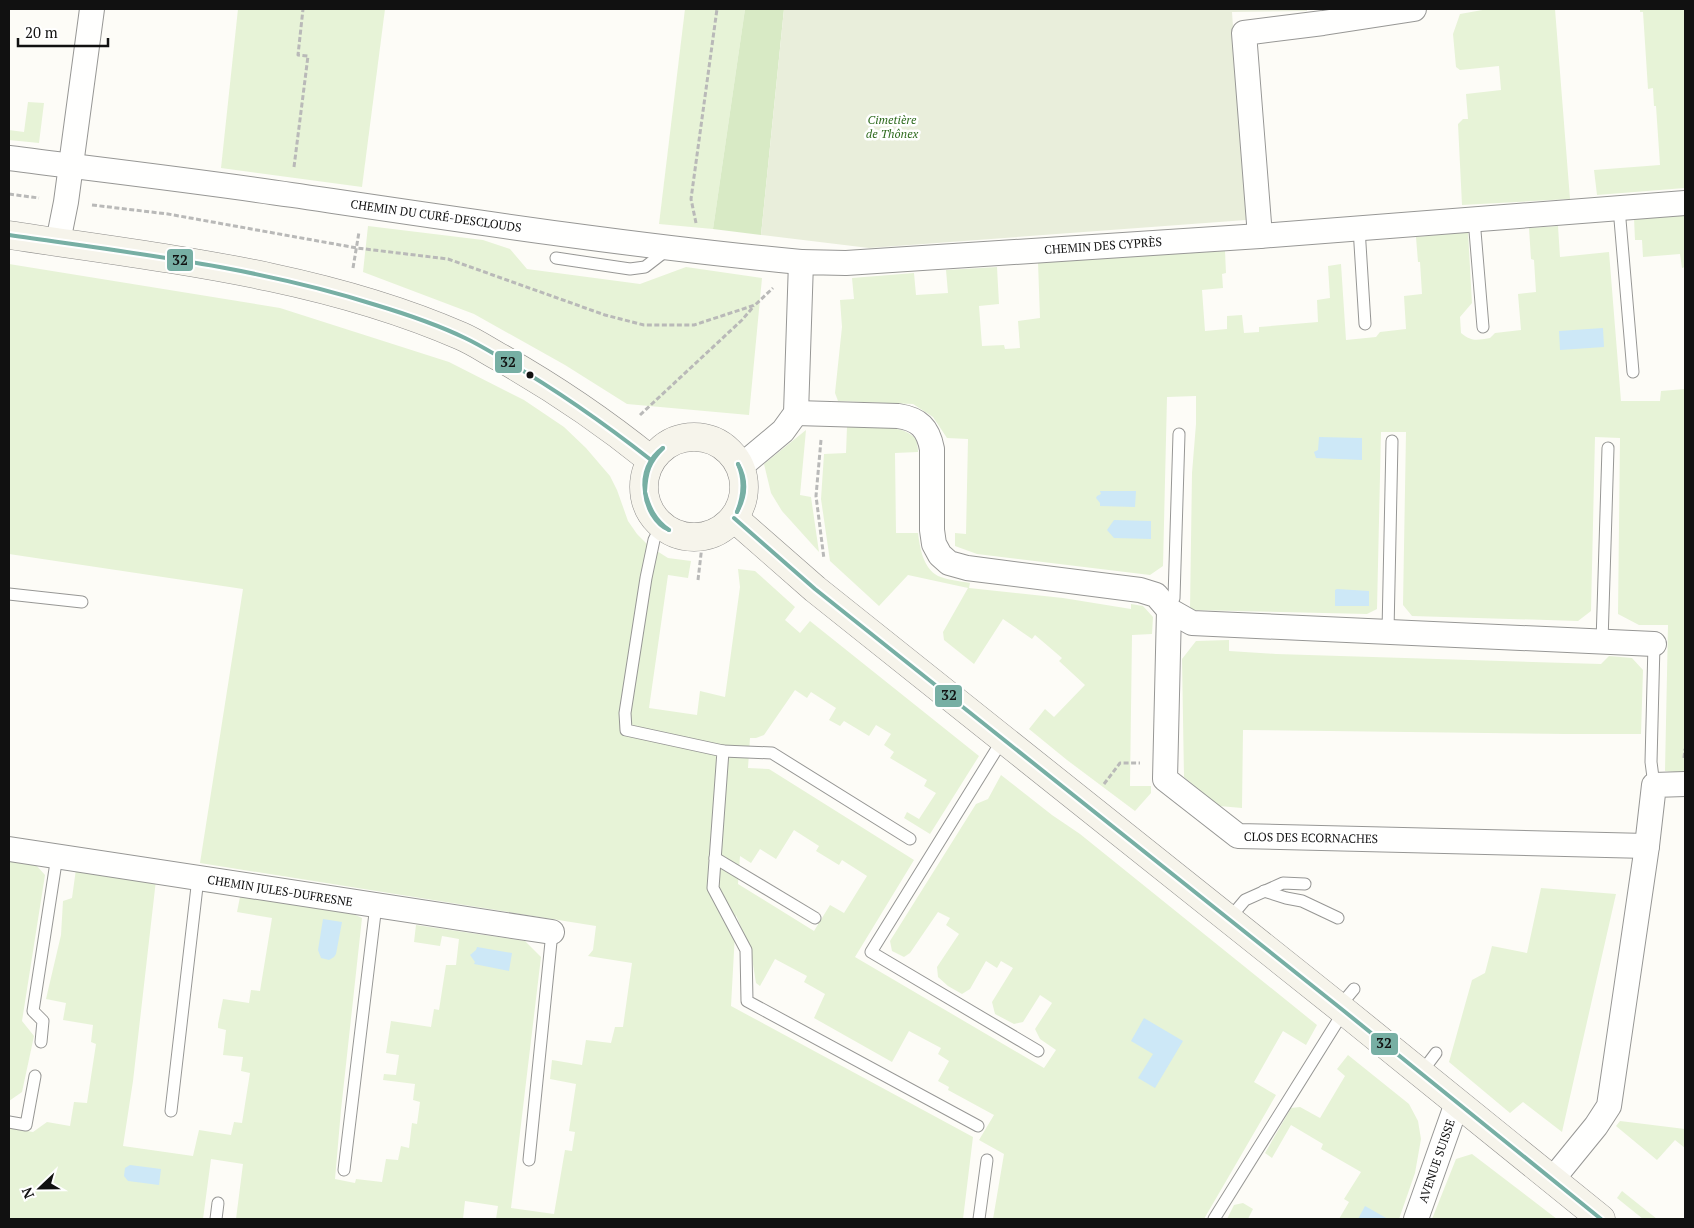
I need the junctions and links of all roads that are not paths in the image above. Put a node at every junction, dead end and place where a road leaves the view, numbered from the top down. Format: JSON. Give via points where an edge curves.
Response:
{"nodes":[{"id":1,"x":92,"y":9,"type":"edge"},
{"id":2,"x":1414,"y":9,"type":"edge"},
{"id":3,"x":1323,"y":16,"type":"edge"},
{"id":4,"x":9,"y":158,"type":"edge"},
{"id":5,"x":71,"y":166,"type":"junction"},
{"id":6,"x":1685,"y":203,"type":"edge"},
{"id":7,"x":1619,"y":208,"type":"junction"},
{"id":8,"x":1474,"y":219,"type":"junction"},
{"id":9,"x":1359,"y":228,"type":"junction"},
{"id":10,"x":9,"y":235,"type":"edge"},
{"id":11,"x":1260,"y":236,"type":"junction"},
{"id":12,"x":58,"y":242,"type":"junction"},
{"id":13,"x":671,"y":248,"type":"junction"},
{"id":14,"x":556,"y":258,"type":"dead end"},
{"id":15,"x":801,"y":262,"type":"junction"},
{"id":16,"x":1365,"y":324,"type":"dead end"},
{"id":17,"x":1483,"y":327,"type":"dead end"},
{"id":18,"x":1633,"y":372,"type":"dead end"},
{"id":19,"x":796,"y":413,"type":"junction"},
{"id":20,"x":1178,"y":434,"type":"dead end"},
{"id":21,"x":1392,"y":441,"type":"dead end"},
{"id":22,"x":1608,"y":448,"type":"dead end"},
{"id":23,"x":651,"y":460,"type":"junction"},
{"id":24,"x":740,"y":467,"type":"junction"},
{"id":25,"x":734,"y":518,"type":"junction"},
{"id":26,"x":661,"y":526,"type":"junction"},
{"id":27,"x":9,"y":594,"type":"edge"},
{"id":28,"x":82,"y":602,"type":"dead end"},
{"id":29,"x":1169,"y":610,"type":"junction"},
{"id":30,"x":1388,"y":632,"type":"junction"},
{"id":31,"x":1602,"y":642,"type":"junction"},
{"id":32,"x":1654,"y":644,"type":"joint"},
{"id":33,"x":1002,"y":740,"type":"junction"},
{"id":34,"x":723,"y":751,"type":"junction"},
{"id":35,"x":1685,"y":784,"type":"edge"},
{"id":36,"x":1654,"y":785,"type":"junction"},
{"id":37,"x":910,"y":839,"type":"dead end"},
{"id":38,"x":1647,"y":846,"type":"junction"},
{"id":39,"x":9,"y":849,"type":"edge"},
{"id":40,"x":57,"y":856,"type":"junction"},
{"id":41,"x":715,"y":858,"type":"junction"},
{"id":42,"x":198,"y":878,"type":"junction"},
{"id":43,"x":1305,"y":884,"type":"dead end"},
{"id":44,"x":1264,"y":891,"type":"junction"},
{"id":45,"x":376,"y":905,"type":"junction"},
{"id":46,"x":815,"y":918,"type":"dead end"},
{"id":47,"x":1338,"y":918,"type":"dead end"},
{"id":48,"x":1228,"y":919,"type":"junction"},
{"id":49,"x":552,"y":932,"type":"joint"},
{"id":50,"x":1346,"y":1002,"type":"junction"},
{"id":51,"x":41,"y":1042,"type":"dead end"},
{"id":52,"x":1038,"y":1051,"type":"dead end"},
{"id":53,"x":35,"y":1076,"type":"dead end"},
{"id":54,"x":1457,"y":1103,"type":"junction"},
{"id":55,"x":171,"y":1110,"type":"dead end"},
{"id":56,"x":9,"y":1122,"type":"edge"},
{"id":57,"x":978,"y":1126,"type":"dead end"},
{"id":58,"x":529,"y":1160,"type":"dead end"},
{"id":59,"x":986,"y":1160,"type":"dead end"},
{"id":60,"x":344,"y":1170,"type":"dead end"},
{"id":61,"x":1552,"y":1180,"type":"junction"},
{"id":62,"x":218,"y":1203,"type":"dead end"},
{"id":63,"x":216,"y":1219,"type":"edge"},
{"id":64,"x":978,"y":1219,"type":"edge"},
{"id":65,"x":1214,"y":1219,"type":"edge"},
{"id":66,"x":1416,"y":1219,"type":"edge"},
{"id":67,"x":1601,"y":1219,"type":"edge"}],
"edges":[{"from":1,"to":5,"type":"street"},
{"from":2,"to":3,"type":"street"},
{"from":3,"to":11,"type":"street","via":[[1244,33]]},
{"from":4,"to":5,"type":"street","name":"CHEMIN DU CURÉ-DESCLOUDS"},
{"from":5,"to":12,"type":"street"},
{"from":5,"to":13,"type":"street","name":"CHEMIN DU CURÉ-DESCLOUDS"},
{"from":6,"to":7,"type":"street","name":"CHEMIN DES CYPRÈS"},
{"from":7,"to":8,"type":"street","name":"CHEMIN DES CYPRÈS"},
{"from":7,"to":18,"type":"lane"},
{"from":8,"to":9,"type":"street","name":"CHEMIN DES CYPRÈS"},
{"from":8,"to":17,"type":"lane"},
{"from":9,"to":11,"type":"street","name":"CHEMIN DES CYPRÈS"},
{"from":9,"to":16,"type":"lane"},
{"from":10,"to":12,"type":"main road"},
{"from":11,"to":15,"type":"street","name":"CHEMIN DES CYPRÈS","via":[[846,263]]},
{"from":12,"to":23,"type":"main road","via":[[283,280],[411,315],[464,337],[521,369],[572,401]]},
{"from":13,"to":14,"type":"lane","via":[[644,267],[630,269]]},
{"from":13,"to":15,"type":"street","name":"CHEMIN DU CURÉ-DESCLOUDS"},
{"from":15,"to":19,"type":"street"},
{"from":19,"to":24,"type":"street","via":[[783,431]]},
{"from":19,"to":29,"type":"street","via":[[898,416],[910,418],[926,429],[932,449],[934,544],[949,564],[1140,590],[1156,595]]},
{"from":20,"to":29,"type":"lane","via":[[1174,598]]},
{"from":21,"to":30,"type":"lane"},
{"from":22,"to":31,"type":"lane"},
{"from":23,"to":24,"type":"main road","via":[[667,444],[681,438],[707,438],[732,454]]},
{"from":23,"to":26,"type":"main road","via":[[643,486],[644,498]]},
{"from":24,"to":25,"type":"main road","via":[[744,494]]},
{"from":25,"to":26,"type":"main road","via":[[717,532],[702,537],[676,535]]},
{"from":25,"to":33,"type":"main road","via":[[830,601]]},
{"from":26,"to":34,"type":"lane","via":[[654,540],[646,578],[626,730]]},
{"from":27,"to":28,"type":"lane"},
{"from":29,"to":30,"type":"street","via":[[1192,623]]},
{"from":29,"to":38,"type":"street","name":"CLOS DES ECORNACHES","via":[[1164,779],[1238,836]]},
{"from":30,"to":31,"type":"street"},
{"from":31,"to":32,"type":"street"},
{"from":32,"to":36,"type":"lane","via":[[1651,762]]},
{"from":33,"to":48,"type":"main road"},
{"from":33,"to":52,"type":"lane","via":[[871,952]]},
{"from":34,"to":37,"type":"lane","via":[[772,753]]},
{"from":34,"to":41,"type":"lane"},
{"from":35,"to":36,"type":"street"},
{"from":36,"to":38,"type":"street"},
{"from":38,"to":61,"type":"street","via":[[1609,1106]]},
{"from":39,"to":40,"type":"street","name":"CHEMIN JULES-DUFRESNE"},
{"from":40,"to":42,"type":"street","name":"CHEMIN JULES-DUFRESNE"},
{"from":40,"to":51,"type":"lane","via":[[33,1011],[43,1020]]},
{"from":41,"to":46,"type":"lane"},
{"from":41,"to":57,"type":"lane","via":[[714,888],[746,950],[747,1001]]},
{"from":42,"to":45,"type":"street","name":"CHEMIN JULES-DUFRESNE"},
{"from":42,"to":55,"type":"lane"},
{"from":43,"to":44,"type":"lane","via":[[1283,883]]},
{"from":44,"to":47,"type":"lane","via":[[1302,901]]},
{"from":44,"to":48,"type":"lane","via":[[1245,900]]},
{"from":45,"to":49,"type":"street","name":"CHEMIN JULES-DUFRESNE"},
{"from":45,"to":60,"type":"lane"},
{"from":48,"to":50,"type":"main road"},
{"from":49,"to":58,"type":"lane"},
{"from":50,"to":54,"type":"main road","via":[[1428,1063]]},
{"from":50,"to":65,"type":"lane"},
{"from":53,"to":56,"type":"lane","via":[[26,1125]]},
{"from":54,"to":61,"type":"main road"},
{"from":54,"to":66,"type":"street","name":"AVENUE SUISSE"},
{"from":59,"to":64,"type":"lane"},
{"from":61,"to":67,"type":"main road"},
{"from":62,"to":63,"type":"lane"}]}
